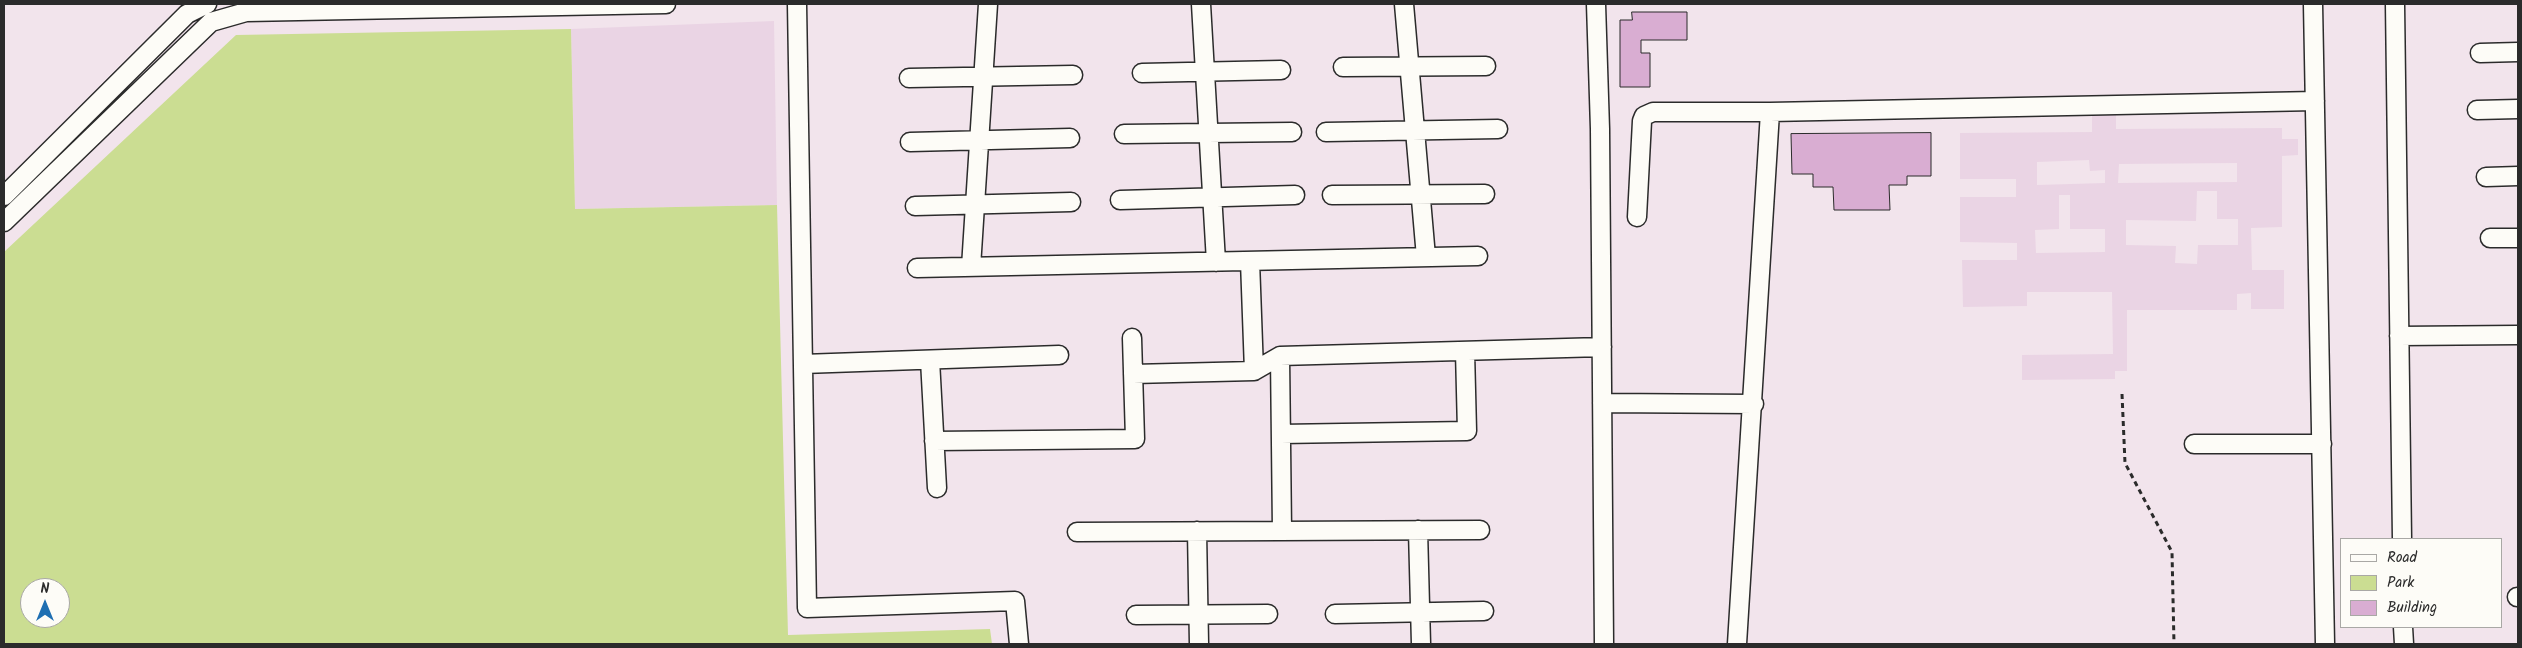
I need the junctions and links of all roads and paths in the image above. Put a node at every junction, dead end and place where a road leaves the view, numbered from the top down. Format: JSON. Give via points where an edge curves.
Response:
{"nodes":[{"id":1,"x":207,"y":4,"type":"edge"},
{"id":2,"x":211,"y":4,"type":"edge"},
{"id":3,"x":666,"y":4,"type":"edge"},
{"id":4,"x":797,"y":4,"type":"edge"},
{"id":5,"x":988,"y":4,"type":"edge"},
{"id":6,"x":1201,"y":4,"type":"edge"},
{"id":7,"x":1404,"y":4,"type":"edge"},
{"id":8,"x":1596,"y":4,"type":"edge"},
{"id":9,"x":2314,"y":4,"type":"edge"},
{"id":10,"x":2395,"y":4,"type":"edge"},
{"id":11,"x":211,"y":22,"type":"junction"},
{"id":12,"x":2518,"y":52,"type":"edge"},
{"id":13,"x":2480,"y":53,"type":"dead end"},
{"id":14,"x":1486,"y":66,"type":"dead end"},
{"id":15,"x":1343,"y":67,"type":"dead end"},
{"id":16,"x":1410,"y":67,"type":"junction"},
{"id":17,"x":1281,"y":70,"type":"dead end"},
{"id":18,"x":1205,"y":71,"type":"junction"},
{"id":19,"x":1142,"y":73,"type":"dead end"},
{"id":20,"x":1073,"y":74,"type":"dead end"},
{"id":21,"x":984,"y":76,"type":"junction"},
{"id":22,"x":909,"y":78,"type":"dead end"},
{"id":23,"x":2315,"y":101,"type":"junction"},
{"id":24,"x":2518,"y":109,"type":"edge"},
{"id":25,"x":2477,"y":110,"type":"dead end"},
{"id":26,"x":1770,"y":112,"type":"junction"},
{"id":27,"x":1498,"y":129,"type":"dead end"},
{"id":28,"x":1415,"y":130,"type":"junction"},
{"id":29,"x":1292,"y":132,"type":"dead end"},
{"id":30,"x":1326,"y":132,"type":"dead end"},
{"id":31,"x":1209,"y":133,"type":"junction"},
{"id":32,"x":1124,"y":134,"type":"dead end"},
{"id":33,"x":1070,"y":138,"type":"dead end"},
{"id":34,"x":979,"y":140,"type":"junction"},
{"id":35,"x":910,"y":142,"type":"dead end"},
{"id":36,"x":2518,"y":176,"type":"edge"},
{"id":37,"x":2486,"y":177,"type":"dead end"},
{"id":38,"x":1421,"y":194,"type":"junction"},
{"id":39,"x":1485,"y":194,"type":"dead end"},
{"id":40,"x":1295,"y":195,"type":"dead end"},
{"id":41,"x":1332,"y":195,"type":"dead end"},
{"id":42,"x":4,"y":196,"type":"edge"},
{"id":43,"x":1213,"y":198,"type":"junction"},
{"id":44,"x":1120,"y":200,"type":"dead end"},
{"id":45,"x":1071,"y":202,"type":"dead end"},
{"id":46,"x":975,"y":204,"type":"junction"},
{"id":47,"x":915,"y":206,"type":"dead end"},
{"id":48,"x":1637,"y":218,"type":"dead end"},
{"id":49,"x":4,"y":222,"type":"edge"},
{"id":50,"x":2490,"y":238,"type":"dead end"},
{"id":51,"x":2518,"y":238,"type":"edge"},
{"id":52,"x":1478,"y":256,"type":"dead end"},
{"id":53,"x":1426,"y":257,"type":"junction"},
{"id":54,"x":1250,"y":261,"type":"junction"},
{"id":55,"x":1216,"y":262,"type":"junction"},
{"id":56,"x":971,"y":267,"type":"junction"},
{"id":57,"x":917,"y":268,"type":"dead end"},
{"id":58,"x":2518,"y":334,"type":"edge"},
{"id":59,"x":2399,"y":336,"type":"junction"},
{"id":60,"x":1132,"y":338,"type":"dead end"},
{"id":61,"x":1602,"y":347,"type":"junction"},
{"id":62,"x":1465,"y":351,"type":"junction"},
{"id":63,"x":1059,"y":355,"type":"dead end"},
{"id":64,"x":1280,"y":356,"type":"junction"},
{"id":65,"x":930,"y":360,"type":"junction"},
{"id":66,"x":803,"y":364,"type":"junction"},
{"id":67,"x":1254,"y":371,"type":"junction"},
{"id":68,"x":1133,"y":374,"type":"junction"},
{"id":69,"x":2122,"y":394,"type":"dead end"},
{"id":70,"x":1602,"y":403,"type":"junction"},
{"id":71,"x":1754,"y":404,"type":"junction"},
{"id":72,"x":1281,"y":434,"type":"junction"},
{"id":73,"x":934,"y":442,"type":"junction"},
{"id":74,"x":2194,"y":444,"type":"dead end"},
{"id":75,"x":2322,"y":444,"type":"junction"},
{"id":76,"x":937,"y":488,"type":"dead end"},
{"id":77,"x":1418,"y":530,"type":"junction"},
{"id":78,"x":1480,"y":530,"type":"dead end"},
{"id":79,"x":1282,"y":531,"type":"junction"},
{"id":80,"x":1077,"y":532,"type":"dead end"},
{"id":81,"x":1197,"y":532,"type":"junction"},
{"id":82,"x":2402,"y":538,"type":"edge"},
{"id":83,"x":1484,"y":611,"type":"dead end"},
{"id":84,"x":1420,"y":612,"type":"junction"},
{"id":85,"x":1198,"y":614,"type":"junction"},
{"id":86,"x":1268,"y":614,"type":"dead end"},
{"id":87,"x":1335,"y":614,"type":"dead end"},
{"id":88,"x":1136,"y":615,"type":"dead end"},
{"id":89,"x":2403,"y":628,"type":"edge"},
{"id":90,"x":1019,"y":644,"type":"edge"},
{"id":91,"x":1199,"y":644,"type":"edge"},
{"id":92,"x":1421,"y":644,"type":"edge"},
{"id":93,"x":1604,"y":644,"type":"edge"},
{"id":94,"x":1737,"y":644,"type":"edge"},
{"id":95,"x":2174,"y":644,"type":"edge"},
{"id":96,"x":2325,"y":644,"type":"edge"},
{"id":97,"x":2404,"y":644,"type":"edge"}],
"edges":[{"from":1,"to":42,"type":"street","via":[[187,14]]},
{"from":2,"to":11,"type":"street"},
{"from":3,"to":11,"type":"street","via":[[246,12]]},
{"from":4,"to":66,"type":"street"},
{"from":5,"to":21,"type":"street"},
{"from":6,"to":18,"type":"street"},
{"from":7,"to":16,"type":"street"},
{"from":8,"to":61,"type":"street"},
{"from":9,"to":23,"type":"street"},
{"from":10,"to":59,"type":"street"},
{"from":11,"to":49,"type":"street"},
{"from":12,"to":13,"type":"street"},
{"from":14,"to":16,"type":"street"},
{"from":15,"to":16,"type":"street"},
{"from":16,"to":28,"type":"street"},
{"from":17,"to":18,"type":"street"},
{"from":18,"to":19,"type":"street"},
{"from":18,"to":31,"type":"street"},
{"from":20,"to":21,"type":"street"},
{"from":21,"to":22,"type":"street"},
{"from":21,"to":34,"type":"street"},
{"from":23,"to":26,"type":"street"},
{"from":23,"to":75,"type":"street"},
{"from":24,"to":25,"type":"street"},
{"from":26,"to":48,"type":"street","via":[[1653,112],[1644,116]]},
{"from":26,"to":71,"type":"street"},
{"from":27,"to":28,"type":"street"},
{"from":28,"to":30,"type":"street"},
{"from":28,"to":38,"type":"street"},
{"from":29,"to":31,"type":"street"},
{"from":31,"to":32,"type":"street"},
{"from":31,"to":43,"type":"street"},
{"from":33,"to":34,"type":"street"},
{"from":34,"to":35,"type":"street"},
{"from":34,"to":46,"type":"street"},
{"from":36,"to":37,"type":"street"},
{"from":38,"to":39,"type":"street"},
{"from":38,"to":41,"type":"street"},
{"from":38,"to":53,"type":"street"},
{"from":40,"to":43,"type":"street"},
{"from":43,"to":44,"type":"street"},
{"from":43,"to":55,"type":"street"},
{"from":45,"to":46,"type":"street"},
{"from":46,"to":47,"type":"street"},
{"from":46,"to":56,"type":"street"},
{"from":50,"to":51,"type":"street"},
{"from":52,"to":53,"type":"street"},
{"from":53,"to":54,"type":"street"},
{"from":54,"to":55,"type":"street"},
{"from":54,"to":67,"type":"street"},
{"from":55,"to":56,"type":"street"},
{"from":56,"to":57,"type":"street"},
{"from":58,"to":59,"type":"street"},
{"from":59,"to":82,"type":"street"},
{"from":60,"to":68,"type":"street"},
{"from":61,"to":62,"type":"street"},
{"from":61,"to":70,"type":"street"},
{"from":62,"to":64,"type":"street"},
{"from":62,"to":72,"type":"street","via":[[1466,432]]},
{"from":63,"to":65,"type":"street"},
{"from":64,"to":67,"type":"street"},
{"from":64,"to":72,"type":"street"},
{"from":65,"to":66,"type":"street"},
{"from":65,"to":73,"type":"street"},
{"from":66,"to":90,"type":"street","via":[[807,608],[1015,602]]},
{"from":67,"to":68,"type":"street"},
{"from":68,"to":73,"type":"street","via":[[1135,439]]},
{"from":69,"to":95,"type":"path","via":[[2125,463],[2172,552]]},
{"from":70,"to":71,"type":"street"},
{"from":70,"to":93,"type":"street"},
{"from":71,"to":94,"type":"street"},
{"from":72,"to":79,"type":"street"},
{"from":73,"to":76,"type":"street"},
{"from":74,"to":75,"type":"street"},
{"from":75,"to":96,"type":"street"},
{"from":77,"to":78,"type":"street"},
{"from":77,"to":79,"type":"street"},
{"from":77,"to":84,"type":"street"},
{"from":79,"to":81,"type":"street"},
{"from":80,"to":81,"type":"street"},
{"from":81,"to":85,"type":"street"},
{"from":83,"to":84,"type":"street"},
{"from":84,"to":87,"type":"street"},
{"from":84,"to":92,"type":"street"},
{"from":85,"to":86,"type":"street"},
{"from":85,"to":88,"type":"street"},
{"from":85,"to":91,"type":"street"},
{"from":89,"to":97,"type":"street"}]}
